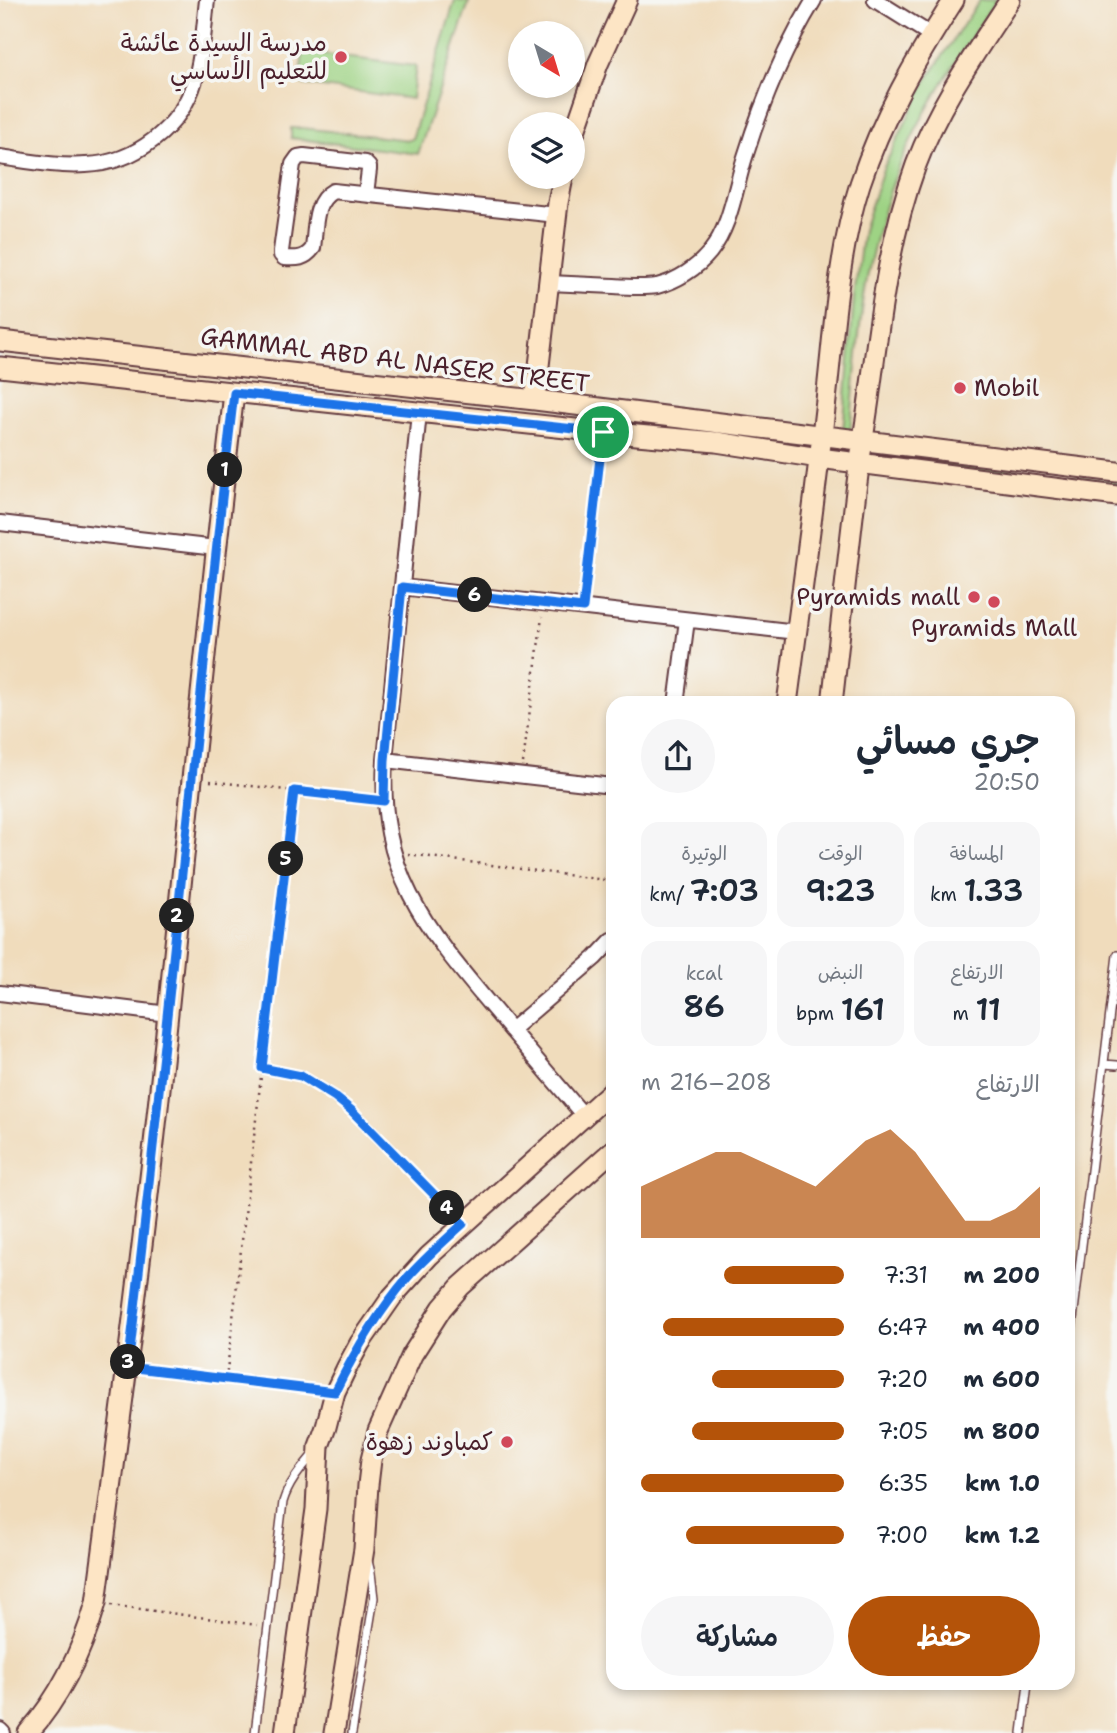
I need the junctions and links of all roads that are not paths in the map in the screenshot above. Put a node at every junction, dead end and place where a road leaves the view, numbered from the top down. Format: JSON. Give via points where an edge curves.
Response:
{"nodes":[{"id":1,"x":207,"y":0,"type":"edge"},
{"id":2,"x":627,"y":0,"type":"edge"},
{"id":3,"x":814,"y":0,"type":"edge"},
{"id":4,"x":875,"y":0,"type":"edge"},
{"id":5,"x":954,"y":0,"type":"edge"},
{"id":6,"x":1010,"y":0,"type":"edge"},
{"id":7,"x":931,"y":35,"type":"junction"},
{"id":8,"x":581,"y":112,"type":"edge"},
{"id":9,"x":0,"y":157,"type":"edge"},
{"id":10,"x":561,"y":189,"type":"edge"},
{"id":11,"x":366,"y":194,"type":"junction"},
{"id":12,"x":557,"y":215,"type":"junction"},
{"id":13,"x":550,"y":283,"type":"junction"},
{"id":14,"x":0,"y":341,"type":"edge"},
{"id":15,"x":0,"y":367,"type":"edge"},
{"id":16,"x":234,"y":393,"type":"junction"},
{"id":17,"x":535,"y":400,"type":"junction"},
{"id":18,"x":419,"y":412,"type":"junction"},
{"id":19,"x":822,"y":435,"type":"junction"},
{"id":20,"x":864,"y":441,"type":"junction"},
{"id":21,"x":818,"y":458,"type":"junction"},
{"id":22,"x":860,"y":463,"type":"junction"},
{"id":23,"x":1117,"y":472,"type":"edge"},
{"id":24,"x":1117,"y":496,"type":"edge"},
{"id":25,"x":0,"y":523,"type":"edge"},
{"id":26,"x":216,"y":548,"type":"junction"},
{"id":27,"x":402,"y":587,"type":"junction"},
{"id":28,"x":687,"y":620,"type":"junction"},
{"id":29,"x":797,"y":632,"type":"junction"},
{"id":30,"x":677,"y":696,"type":"edge"},
{"id":31,"x":788,"y":696,"type":"edge"},
{"id":32,"x":833,"y":696,"type":"edge"},
{"id":33,"x":385,"y":760,"type":"junction"},
{"id":34,"x":606,"y":785,"type":"edge"},
{"id":35,"x":606,"y":946,"type":"edge"},
{"id":36,"x":1117,"y":955,"type":"edge"},
{"id":37,"x":0,"y":993,"type":"edge"},
{"id":38,"x":168,"y":1014,"type":"junction"},
{"id":39,"x":511,"y":1030,"type":"junction"},
{"id":40,"x":1104,"y":1064,"type":"junction"},
{"id":41,"x":1117,"y":1065,"type":"edge"},
{"id":42,"x":301,"y":1076,"type":"road end"},
{"id":43,"x":606,"y":1096,"type":"edge"},
{"id":44,"x":584,"y":1116,"type":"junction"},
{"id":45,"x":606,"y":1156,"type":"edge"},
{"id":46,"x":463,"y":1224,"type":"junction"},
{"id":47,"x":1075,"y":1303,"type":"edge"},
{"id":48,"x":319,"y":1446,"type":"junction"},
{"id":49,"x":364,"y":1549,"type":"junction"},
{"id":50,"x":1027,"y":1690,"type":"edge"},
{"id":51,"x":29,"y":1733,"type":"edge"},
{"id":52,"x":256,"y":1733,"type":"edge"},
{"id":53,"x":285,"y":1733,"type":"edge"},
{"id":54,"x":334,"y":1733,"type":"edge"},
{"id":55,"x":352,"y":1733,"type":"edge"},
{"id":56,"x":1022,"y":1733,"type":"edge"}],
"edges":[{"from":1,"to":9,"type":"street","via":[[195,82],[179,113],[155,139],[124,157],[90,165]]},
{"from":2,"to":8,"type":"street"},
{"from":3,"to":13,"type":"street","via":[[773,81],[721,236],[710,253],[694,268],[656,286]]},
{"from":4,"to":7,"type":"street"},
{"from":5,"to":7,"type":"street"},
{"from":6,"to":20,"type":"street","via":[[950,93],[904,199],[886,274]]},
{"from":7,"to":19,"type":"street","via":[[897,93],[856,197],[843,252]]},
{"from":10,"to":12,"type":"street"},
{"from":11,"to":11,"type":"street","via":[[328,194],[318,209],[310,253],[296,259],[281,255],[293,164],[298,157],[365,163],[369,167]]},
{"from":11,"to":12,"type":"street"},
{"from":12,"to":13,"type":"street"},
{"from":13,"to":17,"type":"street"},
{"from":14,"to":17,"type":"street","name":"GAMMAL ABD AL NASER STREET"},
{"from":15,"to":16,"type":"street","name":"GAMMAL ABD AL NASER STREET"},
{"from":16,"to":18,"type":"street","name":"GAMMAL ABD AL NASER STREET"},
{"from":16,"to":26,"type":"street"},
{"from":17,"to":19,"type":"street","name":"GAMMAL ABD AL NASER STREET"},
{"from":18,"to":21,"type":"street","name":"GAMMAL ABD AL NASER STREET","via":[[716,442]]},
{"from":18,"to":27,"type":"street"},
{"from":19,"to":20,"type":"street","name":"GAMMAL ABD AL NASER STREET"},
{"from":19,"to":21,"type":"street"},
{"from":20,"to":22,"type":"street"},
{"from":20,"to":23,"type":"street","name":"GAMMAL ABD AL NASER STREET"},
{"from":21,"to":22,"type":"street","name":"GAMMAL ABD AL NASER STREET"},
{"from":21,"to":29,"type":"street"},
{"from":22,"to":24,"type":"street","name":"GAMMAL ABD AL NASER STREET"},
{"from":22,"to":32,"type":"street"},
{"from":25,"to":26,"type":"street"},
{"from":26,"to":38,"type":"street"},
{"from":27,"to":28,"type":"street"},
{"from":27,"to":33,"type":"street"},
{"from":28,"to":29,"type":"street"},
{"from":28,"to":30,"type":"street"},
{"from":29,"to":31,"type":"street"},
{"from":33,"to":34,"type":"street"},
{"from":33,"to":39,"type":"street","via":[[387,827],[401,876],[432,932]]},
{"from":35,"to":39,"type":"street"},
{"from":36,"to":40,"type":"lane"},
{"from":37,"to":38,"type":"street"},
{"from":38,"to":51,"type":"street","via":[[96,1603],[75,1661]]},
{"from":39,"to":44,"type":"street"},
{"from":40,"to":41,"type":"lane"},
{"from":40,"to":47,"type":"lane"},
{"from":42,"to":46,"type":"lane","via":[[351,1110]]},
{"from":43,"to":44,"type":"street"},
{"from":44,"to":46,"type":"street"},
{"from":45,"to":49,"type":"street","via":[[460,1287],[426,1331],[379,1431],[371,1460]]},
{"from":46,"to":48,"type":"street","via":[[392,1297],[360,1343],[335,1392]]},
{"from":48,"to":52,"type":"lane","via":[[293,1478],[284,1502]]},
{"from":48,"to":53,"type":"street","via":[[316,1509]]},
{"from":49,"to":54,"type":"street"},
{"from":49,"to":55,"type":"lane","via":[[374,1598]]},
{"from":50,"to":56,"type":"lane"}]}
